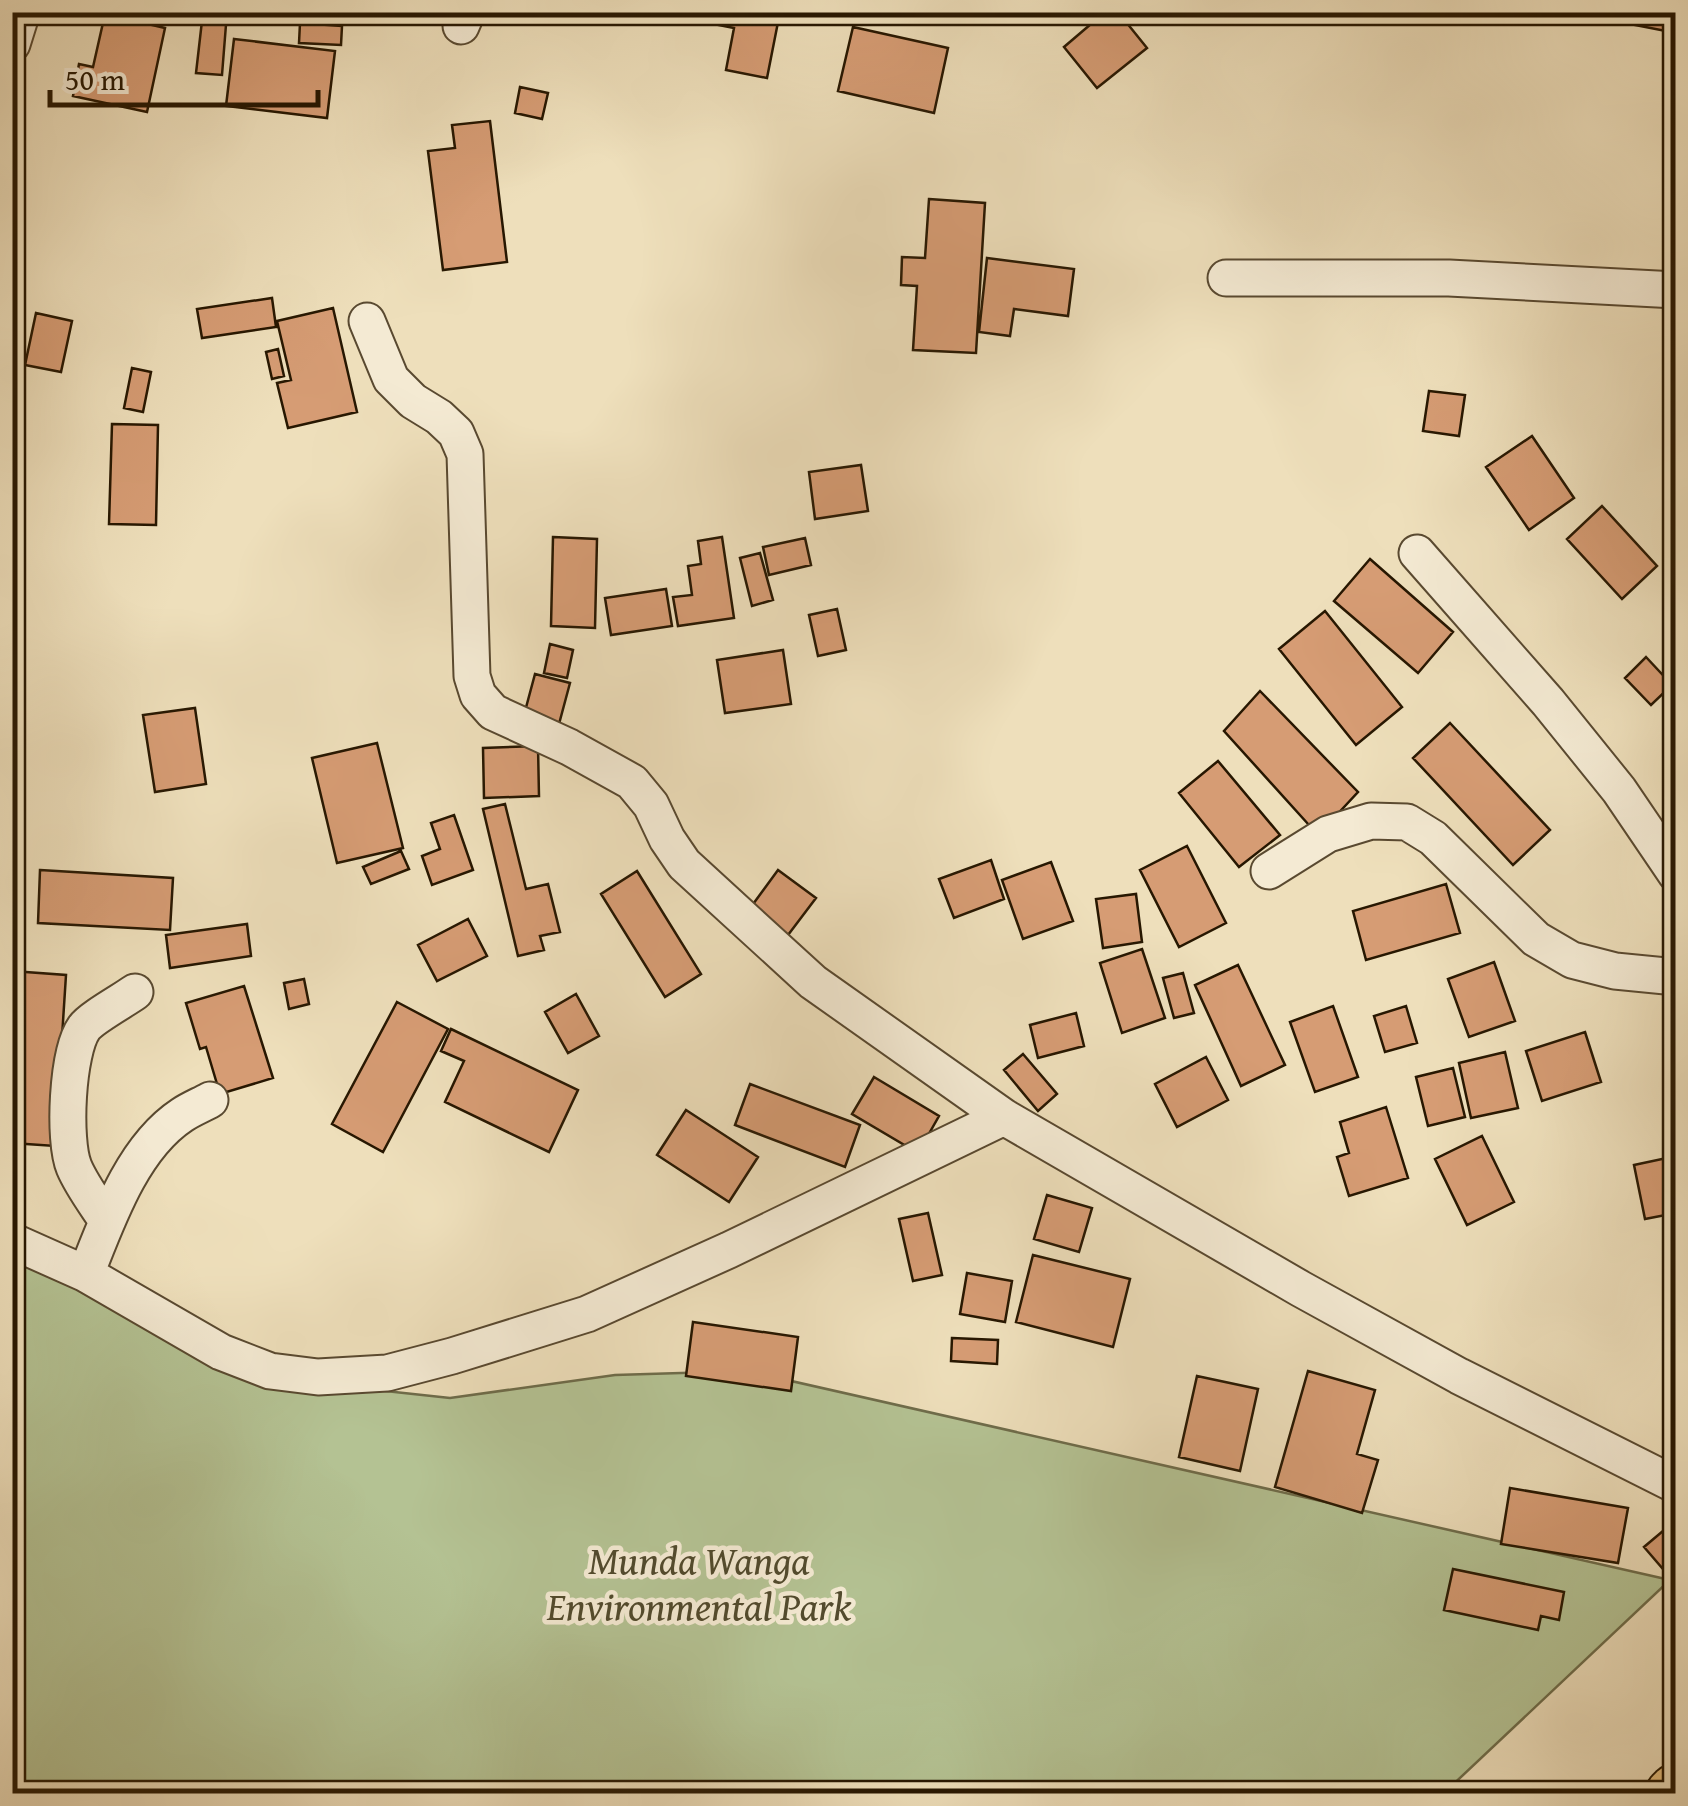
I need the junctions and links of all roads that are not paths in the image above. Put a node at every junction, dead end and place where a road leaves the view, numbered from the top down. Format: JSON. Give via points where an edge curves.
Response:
{"nodes":[{"id":1,"x":22,"y":12,"type":"edge"},
{"id":2,"x":12,"y":44,"type":"edge"},
{"id":3,"x":1226,"y":278,"type":"dead end"},
{"id":4,"x":1676,"y":290,"type":"edge"},
{"id":5,"x":368,"y":322,"type":"dead end"},
{"id":6,"x":1417,"y":553,"type":"dead end"},
{"id":7,"x":1269,"y":871,"type":"dead end"},
{"id":8,"x":1676,"y":874,"type":"edge"},
{"id":9,"x":1676,"y":977,"type":"edge"},
{"id":10,"x":136,"y":992,"type":"dead end"},
{"id":11,"x":210,"y":1100,"type":"dead end"},
{"id":12,"x":1004,"y":1117,"type":"junction"},
{"id":13,"x":107,"y":1221,"type":"junction"},
{"id":14,"x":12,"y":1241,"type":"edge"},
{"id":15,"x":86,"y":1274,"type":"junction"},
{"id":16,"x":1676,"y":1484,"type":"edge"}],
"edges":[{"from":1,"to":2,"type":"street"},
{"from":3,"to":4,"type":"street","via":[[1448,278]]},
{"from":5,"to":12,"type":"street","via":[[392,380],[456,432],[465,454],[472,676],[478,694],[493,712],[632,782],[684,864],[813,982]]},
{"from":6,"to":8,"type":"street","via":[[1619,790]]},
{"from":7,"to":9,"type":"street","via":[[1328,834],[1371,821],[1407,822],[1433,838],[1536,938],[1572,960]]},
{"from":10,"to":13,"type":"street","via":[[84,1027],[74,1053],[66,1120],[73,1166]]},
{"from":11,"to":13,"type":"street","via":[[154,1139]]},
{"from":12,"to":15,"type":"street","via":[[587,1314],[388,1373],[270,1371],[221,1352]]},
{"from":12,"to":16,"type":"street","via":[[1428,1359]]},
{"from":13,"to":15,"type":"street"},
{"from":14,"to":15,"type":"street"}]}
